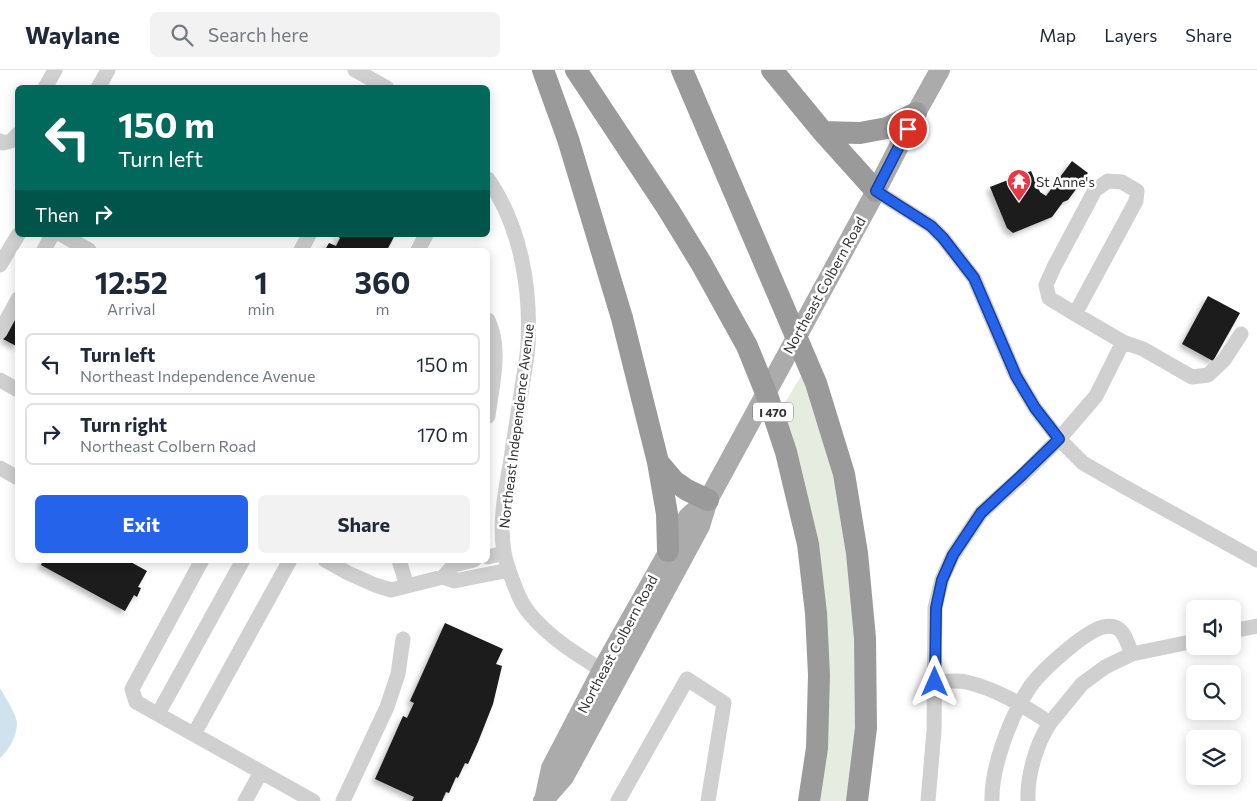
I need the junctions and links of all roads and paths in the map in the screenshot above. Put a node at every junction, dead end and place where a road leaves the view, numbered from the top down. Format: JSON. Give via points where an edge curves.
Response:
{"nodes":[{"id":1,"x":54,"y":70,"type":"edge"},
{"id":2,"x":108,"y":70,"type":"edge"},
{"id":3,"x":355,"y":70,"type":"edge"},
{"id":4,"x":543,"y":70,"type":"edge"},
{"id":5,"x":576,"y":70,"type":"edge"},
{"id":6,"x":682,"y":70,"type":"edge"},
{"id":7,"x":772,"y":70,"type":"edge"},
{"id":8,"x":940,"y":70,"type":"edge"},
{"id":9,"x":46,"y":85,"type":"edge"},
{"id":10,"x":100,"y":85,"type":"edge"},
{"id":11,"x":382,"y":85,"type":"edge"},
{"id":12,"x":916,"y":113,"type":"junction"},
{"id":13,"x":823,"y":132,"type":"junction"},
{"id":14,"x":15,"y":137,"type":"edge"},
{"id":15,"x":0,"y":141,"type":"edge"},
{"id":16,"x":490,"y":183,"type":"edge"},
{"id":17,"x":876,"y":191,"type":"junction"},
{"id":18,"x":17,"y":237,"type":"edge"},
{"id":19,"x":66,"y":237,"type":"edge"},
{"id":20,"x":309,"y":237,"type":"edge"},
{"id":21,"x":85,"y":248,"type":"edge"},
{"id":22,"x":302,"y":248,"type":"edge"},
{"id":23,"x":1,"y":262,"type":"edge"},
{"id":24,"x":15,"y":305,"type":"edge"},
{"id":25,"x":1075,"y":314,"type":"junction"},
{"id":26,"x":490,"y":326,"type":"edge"},
{"id":27,"x":0,"y":332,"type":"edge"},
{"id":28,"x":1241,"y":334,"type":"dead end"},
{"id":29,"x":1123,"y":342,"type":"junction"},
{"id":30,"x":0,"y":380,"type":"edge"},
{"id":31,"x":15,"y":388,"type":"edge"},
{"id":32,"x":490,"y":401,"type":"edge"},
{"id":33,"x":1059,"y":439,"type":"junction"},
{"id":34,"x":658,"y":462,"type":"junction"},
{"id":35,"x":0,"y":468,"type":"edge"},
{"id":36,"x":15,"y":476,"type":"edge"},
{"id":37,"x":708,"y":500,"type":"junction"},
{"id":38,"x":668,"y":551,"type":"junction"},
{"id":39,"x":504,"y":552,"type":"junction"},
{"id":40,"x":490,"y":556,"type":"edge"},
{"id":41,"x":1257,"y":560,"type":"edge"},
{"id":42,"x":200,"y":563,"type":"edge"},
{"id":43,"x":241,"y":563,"type":"edge"},
{"id":44,"x":288,"y":563,"type":"edge"},
{"id":45,"x":330,"y":563,"type":"edge"},
{"id":46,"x":400,"y":563,"type":"edge"},
{"id":47,"x":462,"y":563,"type":"edge"},
{"id":48,"x":508,"y":570,"type":"junction"},
{"id":49,"x":443,"y":577,"type":"junction"},
{"id":50,"x":407,"y":586,"type":"junction"},
{"id":51,"x":1257,"y":626,"type":"edge"},
{"id":52,"x":1241,"y":629,"type":"edge"},
{"id":53,"x":403,"y":639,"type":"dead end"},
{"id":54,"x":1186,"y":643,"type":"edge"},
{"id":55,"x":1132,"y":654,"type":"junction"},
{"id":56,"x":602,"y":670,"type":"junction"},
{"id":57,"x":935,"y":682,"type":"junction"},
{"id":58,"x":1020,"y":704,"type":"junction"},
{"id":59,"x":158,"y":714,"type":"junction"},
{"id":60,"x":1050,"y":723,"type":"junction"},
{"id":61,"x":194,"y":734,"type":"junction"},
{"id":62,"x":261,"y":772,"type":"junction"},
{"id":63,"x":544,"y":800,"type":"edge"},
{"id":64,"x":245,"y":801,"type":"edge"},
{"id":65,"x":313,"y":801,"type":"edge"},
{"id":66,"x":343,"y":801,"type":"edge"},
{"id":67,"x":619,"y":801,"type":"edge"},
{"id":68,"x":708,"y":801,"type":"edge"},
{"id":69,"x":809,"y":801,"type":"edge"},
{"id":70,"x":857,"y":801,"type":"edge"},
{"id":71,"x":928,"y":801,"type":"edge"},
{"id":72,"x":992,"y":801,"type":"edge"},
{"id":73,"x":1028,"y":801,"type":"edge"}],
"edges":[{"from":1,"to":9,"type":"street"},
{"from":2,"to":10,"type":"street"},
{"from":3,"to":11,"type":"street"},
{"from":4,"to":34,"type":"highway","via":[[568,139],[622,318]]},
{"from":5,"to":69,"type":"highway","number":"I 470","via":[[668,209],[747,346],[786,452],[808,544],[816,613],[819,675],[817,739]]},
{"from":6,"to":70,"type":"highway","via":[[816,383],[844,474],[857,553],[865,638],[866,728]]},
{"from":7,"to":13,"type":"highway"},
{"from":8,"to":12,"type":"main road","name":"Northeast Colbern Road"},
{"from":12,"to":13,"type":"highway","via":[[887,128],[860,133]]},
{"from":12,"to":17,"type":"main road","name":"Northeast Colbern Road"},
{"from":13,"to":17,"type":"highway"},
{"from":14,"to":15,"type":"street","via":[[11,141]]},
{"from":16,"to":39,"type":"street","name":"Northeast Independence Avenue","via":[[519,246],[529,314],[528,348],[505,494]]},
{"from":17,"to":33,"type":"street","via":[[931,226],[974,278],[1016,376]]},
{"from":17,"to":37,"type":"main road","name":"Northeast Colbern Road"},
{"from":18,"to":23,"type":"street"},
{"from":19,"to":21,"type":"street"},
{"from":20,"to":22,"type":"street"},
{"from":24,"to":27,"type":"street"},
{"from":25,"to":25,"type":"street","via":[[1049,298],[1046,285],[1095,190],[1108,181],[1122,182],[1137,192],[1136,201]]},
{"from":25,"to":29,"type":"street"},
{"from":26,"to":32,"type":"street","via":[[495,340],[495,365]]},
{"from":28,"to":29,"type":"street","via":[[1224,360],[1208,375],[1192,377],[1143,349]]},
{"from":29,"to":33,"type":"street","via":[[1096,396]]},
{"from":30,"to":31,"type":"street"},
{"from":33,"to":41,"type":"street","via":[[1084,463]]},
{"from":33,"to":57,"type":"street","via":[[981,513],[953,555],[942,580],[936,608]]},
{"from":34,"to":37,"type":"highway","via":[[674,481]]},
{"from":34,"to":38,"type":"highway","via":[[667,514]]},
{"from":35,"to":36,"type":"street"},
{"from":37,"to":38,"type":"main road","name":"Northeast Colbern Road","via":[[688,517]]},
{"from":37,"to":63,"type":"main road","name":"Northeast Colbern Road","via":[[700,526],[564,777]]},
{"from":38,"to":56,"type":"main road","name":"Northeast Colbern Road"},
{"from":39,"to":40,"type":"street"},
{"from":39,"to":48,"type":"street","name":"Northeast Independence Avenue"},
{"from":42,"to":59,"type":"street","via":[[132,689],[136,702]]},
{"from":43,"to":59,"type":"street"},
{"from":44,"to":61,"type":"street"},
{"from":45,"to":50,"type":"street","via":[[391,590]]},
{"from":46,"to":50,"type":"street"},
{"from":47,"to":49,"type":"street","via":[[454,565]]},
{"from":48,"to":49,"type":"street","via":[[454,581]]},
{"from":48,"to":56,"type":"street","name":"Northeast Independence Avenue","via":[[529,613],[549,634]]},
{"from":49,"to":50,"type":"street"},
{"from":51,"to":52,"type":"street"},
{"from":53,"to":66,"type":"street","via":[[398,674],[387,707]]},
{"from":54,"to":55,"type":"street"},
{"from":55,"to":58,"type":"street","via":[[1118,628],[1101,627],[1058,656],[1029,688]]},
{"from":55,"to":60,"type":"street","via":[[1105,667],[1082,684]]},
{"from":56,"to":63,"type":"main road","name":"Northeast Colbern Road","via":[[551,768]]},
{"from":57,"to":58,"type":"street","via":[[964,682]]},
{"from":57,"to":71,"type":"street"},
{"from":58,"to":60,"type":"street"},
{"from":58,"to":72,"type":"street","via":[[1001,748]]},
{"from":59,"to":61,"type":"street"},
{"from":60,"to":73,"type":"street","via":[[1034,758]]},
{"from":61,"to":62,"type":"street"},
{"from":62,"to":64,"type":"street"},
{"from":62,"to":65,"type":"street"},
{"from":67,"to":68,"type":"street","via":[[687,679],[724,703]]}]}
